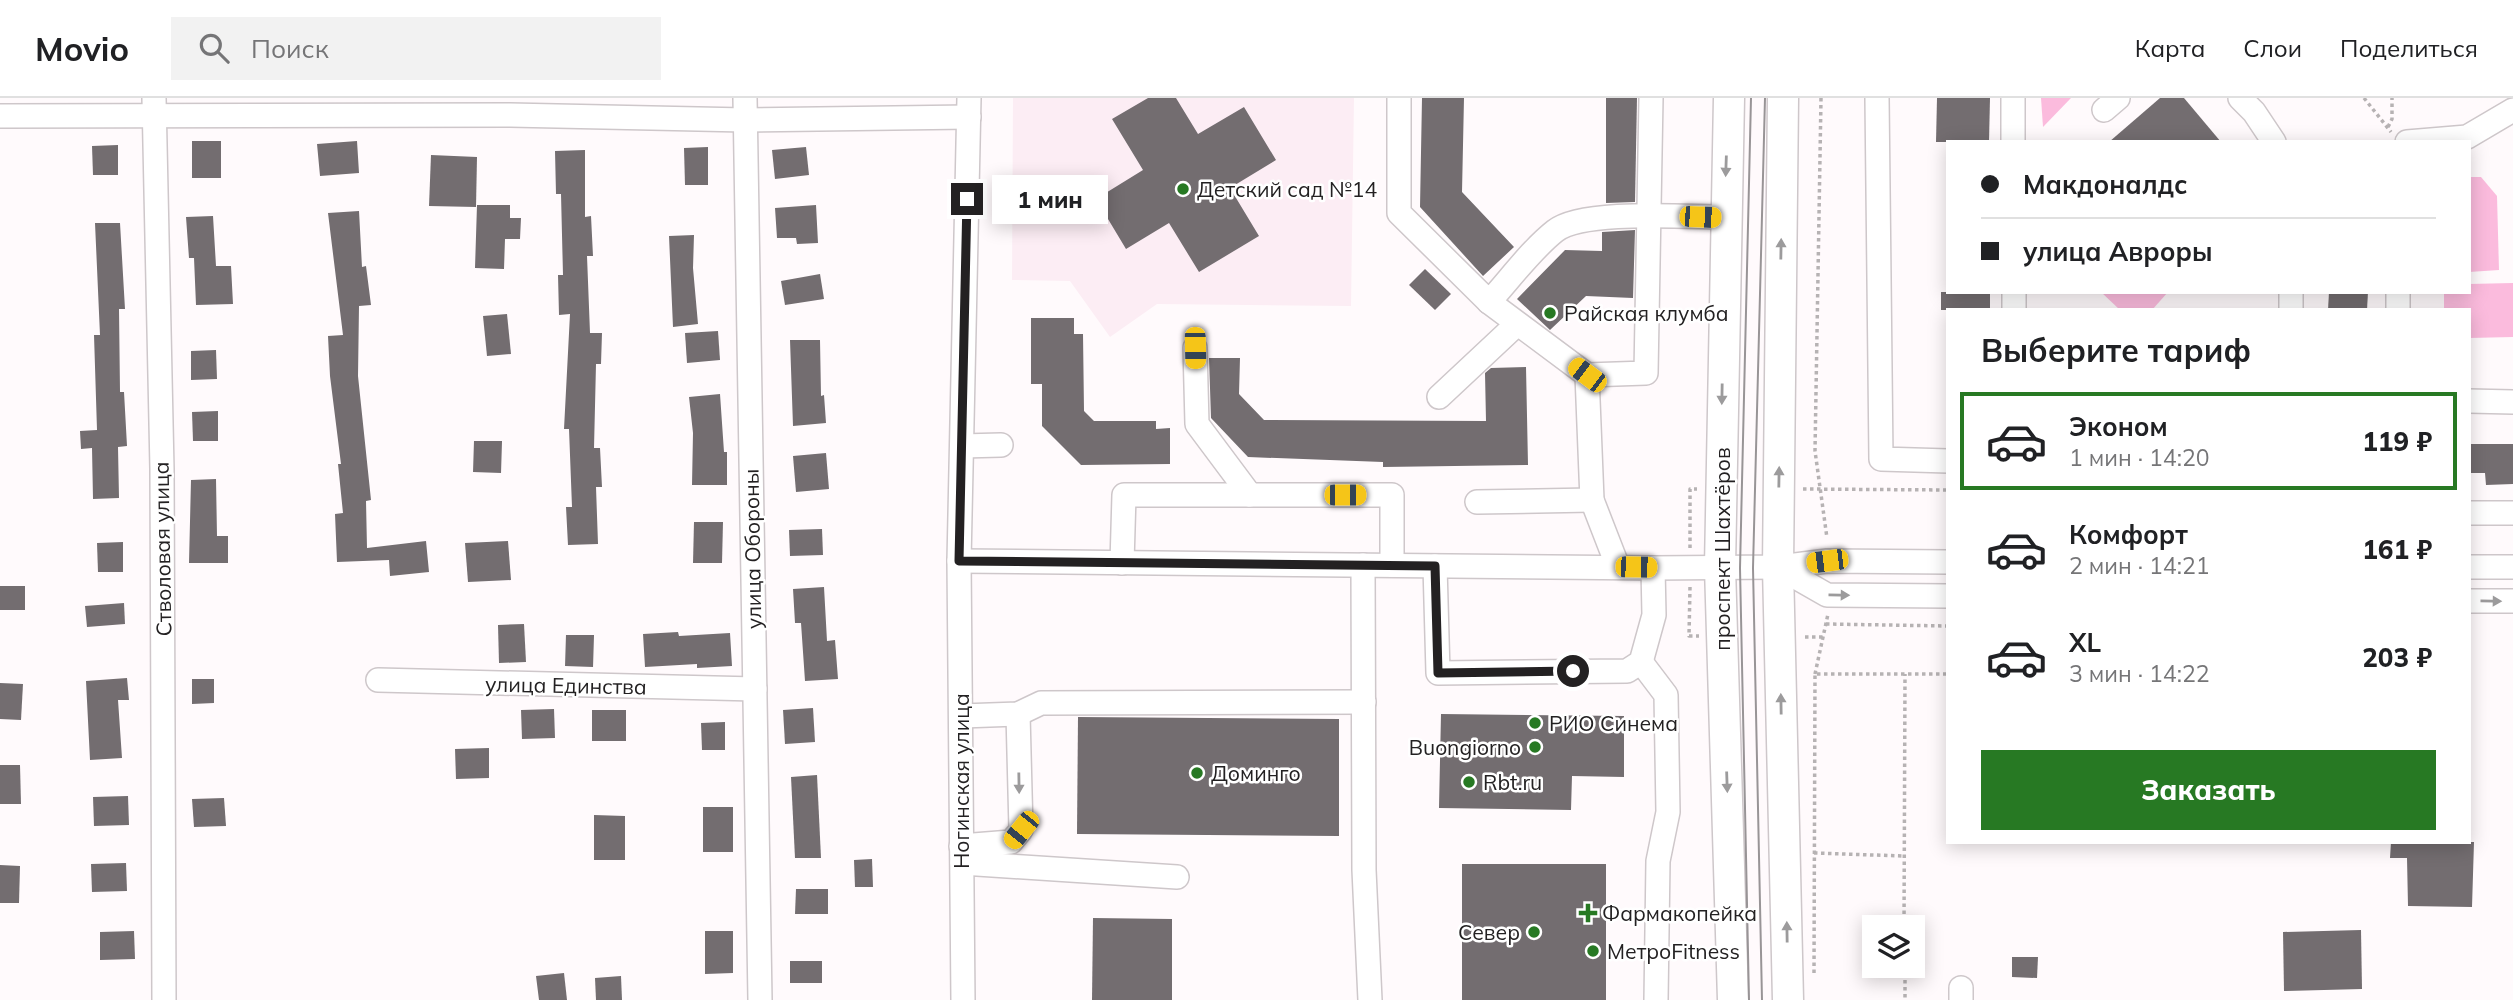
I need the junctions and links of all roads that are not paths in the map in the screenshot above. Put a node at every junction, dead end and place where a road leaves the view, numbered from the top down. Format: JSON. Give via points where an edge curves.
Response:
{"nodes":[{"id":1,"x":1399,"y":98,"type":"edge"},
{"id":2,"x":1651,"y":98,"type":"edge"},
{"id":3,"x":1729,"y":98,"type":"edge"},
{"id":4,"x":1783,"y":98,"type":"edge"},
{"id":5,"x":1877,"y":98,"type":"edge"},
{"id":6,"x":2013,"y":98,"type":"edge"},
{"id":7,"x":2240,"y":98,"type":"edge"},
{"id":8,"x":155,"y":106,"type":"edge"},
{"id":9,"x":510,"y":106,"type":"edge"},
{"id":10,"x":373,"y":107,"type":"edge"},
{"id":11,"x":969,"y":107,"type":"edge"},
{"id":12,"x":745,"y":109,"type":"edge"},
{"id":13,"x":2513,"y":110,"type":"edge"},
{"id":14,"x":0,"y":116,"type":"edge"},
{"id":15,"x":2400,"y":138,"type":"edge"},
{"id":16,"x":2013,"y":140,"type":"edge"},
{"id":17,"x":2273,"y":140,"type":"edge"},
{"id":18,"x":1650,"y":216,"type":"junction"},
{"id":19,"x":1725,"y":218,"type":"junction"},
{"id":20,"x":1489,"y":302,"type":"junction"},
{"id":21,"x":1517,"y":324,"type":"junction"},
{"id":22,"x":1195,"y":348,"type":"dead end"},
{"id":23,"x":1587,"y":375,"type":"junction"},
{"id":24,"x":1439,"y":397,"type":"dead end"},
{"id":25,"x":2471,"y":401,"type":"edge"},
{"id":26,"x":2513,"y":402,"type":"edge"},
{"id":27,"x":1001,"y":445,"type":"dead end"},
{"id":28,"x":962,"y":446,"type":"junction"},
{"id":29,"x":1946,"y":461,"type":"edge"},
{"id":30,"x":1250,"y":495,"type":"junction"},
{"id":31,"x":1592,"y":500,"type":"junction"},
{"id":32,"x":1477,"y":502,"type":"dead end"},
{"id":33,"x":2471,"y":513,"type":"edge"},
{"id":34,"x":2513,"y":513,"type":"edge"},
{"id":35,"x":959,"y":561,"type":"junction"},
{"id":36,"x":1946,"y":562,"type":"edge"},
{"id":37,"x":1122,"y":563,"type":"junction"},
{"id":38,"x":1363,"y":565,"type":"junction"},
{"id":39,"x":1392,"y":565,"type":"junction"},
{"id":40,"x":1435,"y":566,"type":"junction"},
{"id":41,"x":1618,"y":567,"type":"junction"},
{"id":42,"x":1720,"y":567,"type":"junction"},
{"id":43,"x":1778,"y":567,"type":"junction"},
{"id":44,"x":2471,"y":567,"type":"edge"},
{"id":45,"x":2513,"y":567,"type":"edge"},
{"id":46,"x":1653,"y":568,"type":"junction"},
{"id":47,"x":1946,"y":596,"type":"edge"},
{"id":48,"x":2471,"y":601,"type":"edge"},
{"id":49,"x":2513,"y":601,"type":"edge"},
{"id":50,"x":1641,"y":662,"type":"junction"},
{"id":51,"x":378,"y":680,"type":"dead end"},
{"id":52,"x":755,"y":689,"type":"junction"},
{"id":53,"x":1364,"y":702,"type":"junction"},
{"id":54,"x":1018,"y":714,"type":"junction"},
{"id":55,"x":962,"y":716,"type":"junction"},
{"id":56,"x":961,"y":855,"type":"junction"},
{"id":57,"x":1177,"y":877,"type":"dead end"},
{"id":58,"x":1801,"y":993,"type":"edge"},
{"id":59,"x":164,"y":1000,"type":"edge"},
{"id":60,"x":760,"y":1000,"type":"edge"},
{"id":61,"x":963,"y":1000,"type":"edge"},
{"id":62,"x":1370,"y":1000,"type":"edge"},
{"id":63,"x":1656,"y":1000,"type":"edge"},
{"id":64,"x":1734,"y":1000,"type":"edge"}],
"edges":[{"from":1,"to":20,"type":"street","via":[[1399,213]]},
{"from":2,"to":18,"type":"street"},
{"from":3,"to":19,"type":"main road","name":"проспект Шахтёров","one_way":true},
{"from":43,"to":4,"type":"main road","one_way":true},
{"from":5,"to":29,"type":"street","via":[[1881,459]]},
{"from":6,"to":16,"type":"street"},
{"from":7,"to":17,"type":"street"},
{"from":8,"to":10,"type":"street"},
{"from":8,"to":14,"type":"street"},
{"from":8,"to":59,"type":"street","name":"Стволовая улица"},
{"from":9,"to":10,"type":"street"},
{"from":9,"to":12,"type":"street"},
{"from":11,"to":12,"type":"street"},
{"from":11,"to":28,"type":"street","name":"Ногинская улица"},
{"from":12,"to":52,"type":"street","name":"улица Обороны"},
{"from":13,"to":15,"type":"street","via":[[2467,137]]},
{"from":18,"to":19,"type":"street"},
{"from":18,"to":20,"type":"street","via":[[1572,221],[1555,231]]},
{"from":18,"to":23,"type":"street","via":[[1646,373]]},
{"from":19,"to":42,"type":"main road","name":"проспект Шахтёров","one_way":true},
{"from":20,"to":21,"type":"street"},
{"from":21,"to":23,"type":"street"},
{"from":21,"to":24,"type":"street"},
{"from":22,"to":30,"type":"street","via":[[1197,424]]},
{"from":23,"to":31,"type":"street"},
{"from":25,"to":26,"type":"street"},
{"from":27,"to":28,"type":"street"},
{"from":28,"to":35,"type":"street","name":"Ногинская улица"},
{"from":30,"to":37,"type":"street","via":[[1124,495]]},
{"from":30,"to":39,"type":"street","via":[[1392,495]]},
{"from":31,"to":32,"type":"street"},
{"from":31,"to":41,"type":"street"},
{"from":33,"to":34,"type":"street"},
{"from":35,"to":37,"type":"street"},
{"from":35,"to":55,"type":"street","name":"Ногинская улица"},
{"from":36,"to":43,"type":"street","via":[[1827,561]]},
{"from":37,"to":38,"type":"street"},
{"from":38,"to":39,"type":"street"},
{"from":38,"to":53,"type":"street"},
{"from":39,"to":40,"type":"street"},
{"from":40,"to":41,"type":"street"},
{"from":40,"to":50,"type":"street","via":[[1438,673],[1627,671]]},
{"from":41,"to":46,"type":"street"},
{"from":42,"to":43,"type":"street"},
{"from":42,"to":46,"type":"street"},
{"from":42,"to":64,"type":"main road","name":"проспект Шахтёров","one_way":true},
{"from":43,"to":47,"type":"street","one_way":true,"via":[[1827,595]]},
{"from":58,"to":43,"type":"main road","one_way":true},
{"from":44,"to":45,"type":"street"},
{"from":46,"to":50,"type":"street","via":[[1654,615]]},
{"from":48,"to":49,"type":"street","one_way":true},
{"from":50,"to":63,"type":"street","via":[[1666,695],[1668,812],[1658,861]]},
{"from":51,"to":52,"type":"street","name":"улица Единства"},
{"from":52,"to":60,"type":"street","name":"улица Обороны"},
{"from":53,"to":54,"type":"street","via":[[1041,703]]},
{"from":53,"to":62,"type":"street"},
{"from":54,"to":55,"type":"street"},
{"from":54,"to":56,"type":"street","one_way":true,"via":[[1021,830],[1010,842]]},
{"from":55,"to":56,"type":"street","name":"Ногинская улица"},
{"from":56,"to":57,"type":"street"},
{"from":56,"to":61,"type":"street","name":"Ногинская улица"}]}
